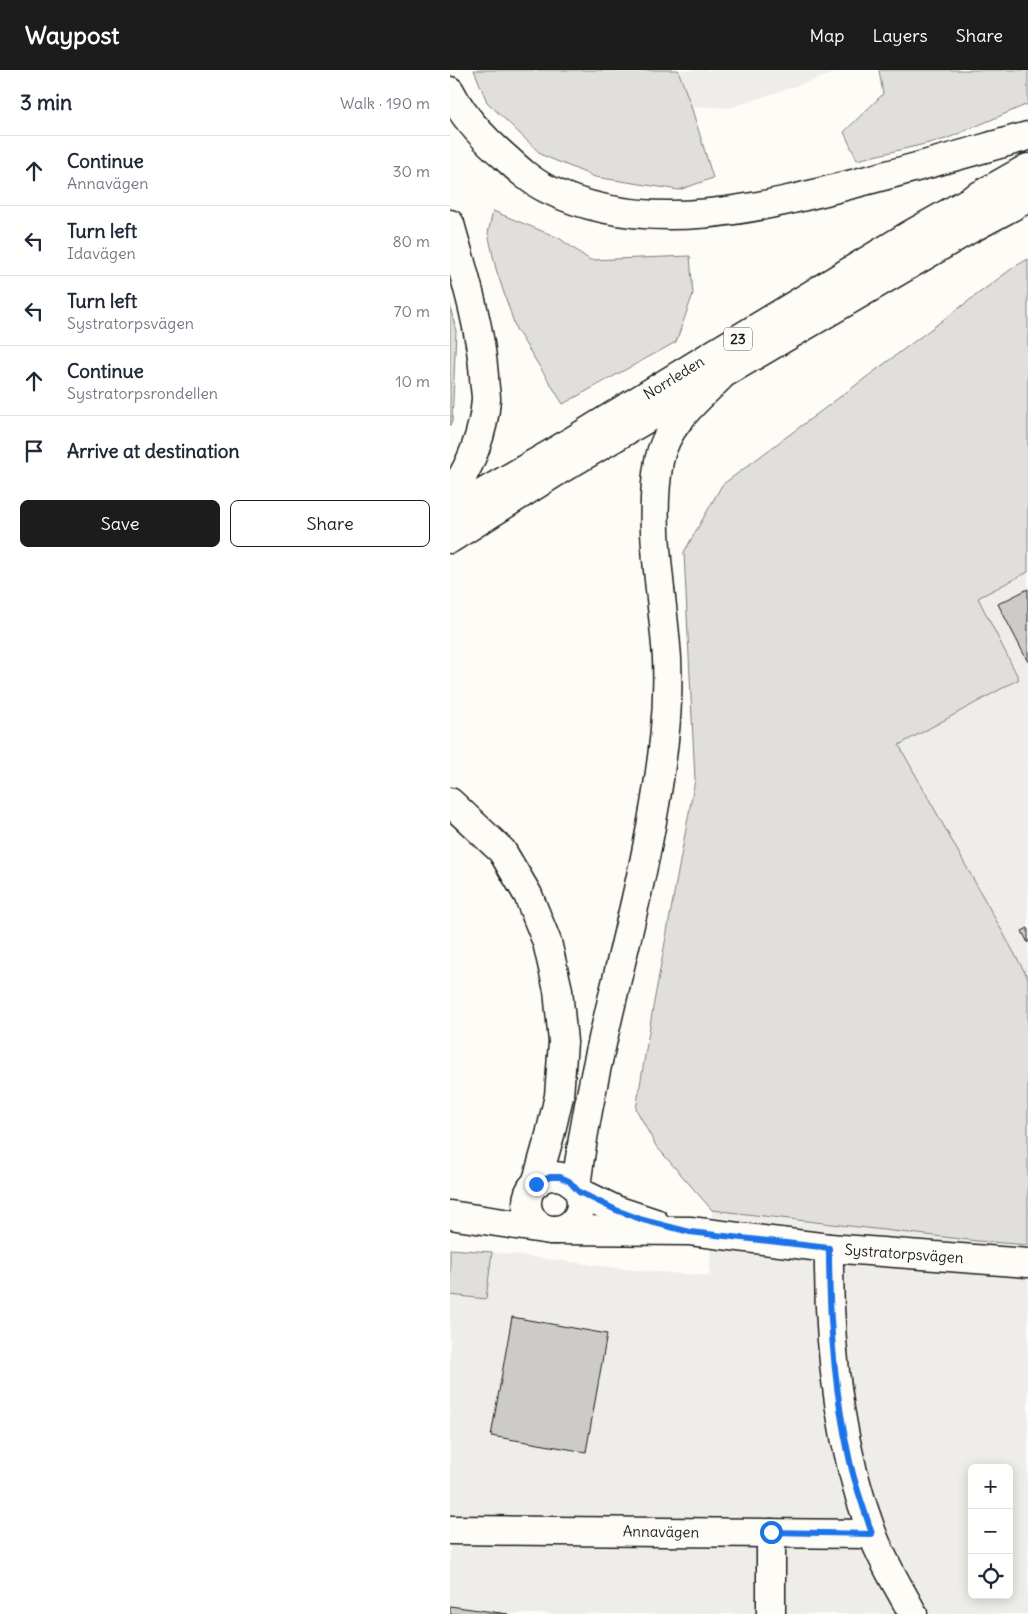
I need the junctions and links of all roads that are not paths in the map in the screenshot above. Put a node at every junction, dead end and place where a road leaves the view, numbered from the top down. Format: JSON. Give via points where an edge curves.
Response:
{"nodes":[{"id":1,"x":450,"y":91,"type":"edge"},
{"id":2,"x":1028,"y":136,"type":"edge"},
{"id":3,"x":1028,"y":168,"type":"edge"},
{"id":4,"x":1028,"y":198,"type":"edge"},
{"id":5,"x":450,"y":224,"type":"edge"},
{"id":6,"x":720,"y":377,"type":"junction"},
{"id":7,"x":450,"y":495,"type":"edge"},
{"id":8,"x":450,"y":512,"type":"edge"},
{"id":9,"x":450,"y":539,"type":"edge"},
{"id":10,"x":450,"y":802,"type":"edge"},
{"id":11,"x":534,"y":1186,"type":"junction"},
{"id":12,"x":577,"y":1190,"type":"junction"},
{"id":13,"x":457,"y":1216,"type":"edge"},
{"id":14,"x":553,"y":1230,"type":"junction"},
{"id":15,"x":690,"y":1232,"type":"junction"},
{"id":16,"x":829,"y":1248,"type":"junction"},
{"id":17,"x":1028,"y":1263,"type":"edge"},
{"id":18,"x":450,"y":1530,"type":"edge"},
{"id":19,"x":771,"y":1532,"type":"junction"},
{"id":20,"x":872,"y":1534,"type":"junction"},
{"id":21,"x":771,"y":1614,"type":"edge"},
{"id":22,"x":913,"y":1614,"type":"edge"}],
"edges":[{"from":1,"to":2,"type":"main road","via":[[476,130],[523,174],[546,188],[593,206],[651,214],[715,212],[765,204],[834,189]]},
{"from":3,"to":8,"type":"main road","name":"Norrleden","number":"23","via":[[908,236]]},
{"from":4,"to":6,"type":"main road","name":"Norrleden","number":"23"},
{"from":5,"to":7,"type":"main road","via":[[477,321],[486,400],[478,440],[468,466]]},
{"from":6,"to":9,"type":"main road","name":"Norrleden","number":"23","via":[[561,469]]},
{"from":6,"to":12,"type":"main road","via":[[681,416],[668,435],[660,460],[654,522],[667,661],[660,781],[652,830],[592,1091]]},
{"from":10,"to":11,"type":"main road","via":[[502,851],[528,895],[547,942],[558,990],[563,1042],[559,1096]]},
{"from":11,"to":12,"type":"main road","via":[[550,1177],[560,1177]]},
{"from":11,"to":13,"type":"main road","name":"Systratorpsvägen","via":[[493,1209]]},
{"from":11,"to":14,"type":"main road","via":[[527,1202],[528,1210],[534,1221]]},
{"from":12,"to":14,"type":"main road","via":[[581,1204],[576,1219],[568,1227]]},
{"from":12,"to":15,"type":"main road","name":"Systratorpsvägen","via":[[634,1217]]},
{"from":13,"to":14,"type":"main road","name":"Systratorpsvägen"},
{"from":14,"to":15,"type":"main road","name":"Systratorpsvägen"},
{"from":15,"to":16,"type":"main road","name":"Systratorpsvägen"},
{"from":16,"to":17,"type":"main road","name":"Systratorpsvägen"},
{"from":16,"to":20,"type":"main road","via":[[829,1296],[838,1398],[849,1458]]},
{"from":18,"to":19,"type":"main road","name":"Annavägen"},
{"from":19,"to":20,"type":"main road","name":"Annavägen"},
{"from":19,"to":21,"type":"main road"},
{"from":20,"to":22,"type":"main road"}]}
